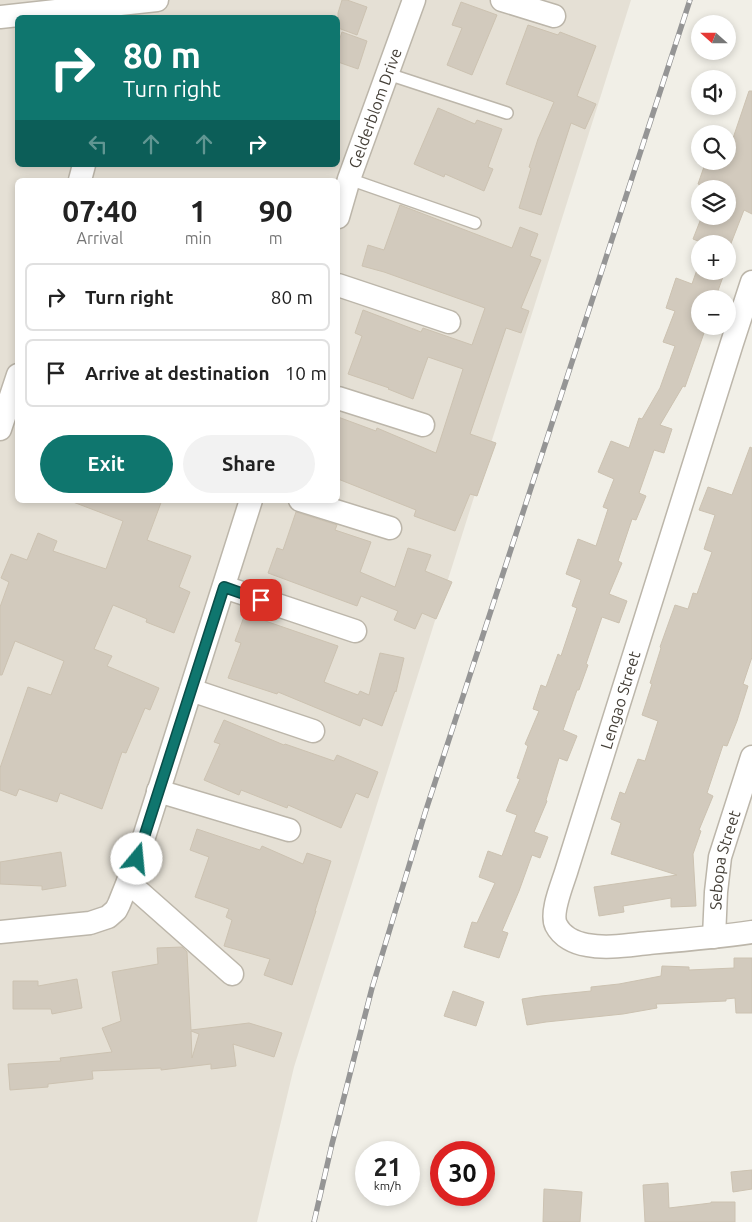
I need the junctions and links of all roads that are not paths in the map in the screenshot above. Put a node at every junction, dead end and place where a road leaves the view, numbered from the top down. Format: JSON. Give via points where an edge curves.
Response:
{"nodes":[{"id":1,"x":157,"y":0,"type":"edge"},
{"id":2,"x":414,"y":0,"type":"edge"},
{"id":3,"x":502,"y":0,"type":"edge"},
{"id":4,"x":131,"y":7,"type":"edge"},
{"id":5,"x":26,"y":15,"type":"edge"},
{"id":6,"x":15,"y":16,"type":"edge"},
{"id":7,"x":554,"y":16,"type":"dead end"},
{"id":8,"x":0,"y":17,"type":"edge"},
{"id":9,"x":388,"y":74,"type":"junction"},
{"id":10,"x":507,"y":113,"type":"dead end"},
{"id":11,"x":349,"y":179,"type":"junction"},
{"id":12,"x":340,"y":210,"type":"edge"},
{"id":13,"x":475,"y":223,"type":"dead end"},
{"id":14,"x":752,"y":282,"type":"edge"},
{"id":15,"x":340,"y":286,"type":"edge"},
{"id":16,"x":449,"y":322,"type":"dead end"},
{"id":17,"x":15,"y":383,"type":"edge"},
{"id":18,"x":340,"y":399,"type":"edge"},
{"id":19,"x":423,"y":425,"type":"dead end"},
{"id":20,"x":0,"y":429,"type":"edge"},
{"id":21,"x":250,"y":503,"type":"edge"},
{"id":22,"x":310,"y":503,"type":"edge"},
{"id":23,"x":390,"y":528,"type":"dead end"},
{"id":24,"x":224,"y":587,"type":"junction"},
{"id":25,"x":355,"y":631,"type":"dead end"},
{"id":26,"x":191,"y":690,"type":"junction"},
{"id":27,"x":312,"y":730,"type":"dead end"},
{"id":28,"x":752,"y":757,"type":"edge"},
{"id":29,"x":158,"y":791,"type":"junction"},
{"id":30,"x":289,"y":830,"type":"dead end"},
{"id":31,"x":128,"y":882,"type":"junction"},
{"id":32,"x":0,"y":932,"type":"edge"},
{"id":33,"x":752,"y":932,"type":"edge"},
{"id":34,"x":714,"y":937,"type":"junction"},
{"id":35,"x":232,"y":974,"type":"dead end"}],
"edges":[{"from":1,"to":4,"type":"street"},
{"from":2,"to":9,"type":"street","name":"Gelderblom Drive"},
{"from":3,"to":7,"type":"street"},
{"from":4,"to":5,"type":"street"},
{"from":6,"to":8,"type":"street"},
{"from":9,"to":10,"type":"lane"},
{"from":9,"to":11,"type":"street","name":"Gelderblom Drive"},
{"from":11,"to":12,"type":"street","name":"Gelderblom Drive"},
{"from":11,"to":13,"type":"lane"},
{"from":14,"to":34,"type":"street","name":"Lengao Street","via":[[555,909],[556,925],[563,935],[590,946]]},
{"from":15,"to":16,"type":"street"},
{"from":17,"to":20,"type":"street"},
{"from":18,"to":19,"type":"street"},
{"from":21,"to":24,"type":"street"},
{"from":22,"to":23,"type":"street"},
{"from":24,"to":25,"type":"street"},
{"from":24,"to":26,"type":"street"},
{"from":26,"to":27,"type":"street"},
{"from":26,"to":29,"type":"street"},
{"from":28,"to":34,"type":"street","name":"Sebopa Street","via":[[720,857]]},
{"from":29,"to":30,"type":"street"},
{"from":29,"to":31,"type":"street"},
{"from":31,"to":32,"type":"street","via":[[120,904],[108,917],[90,923]]},
{"from":31,"to":35,"type":"street"},
{"from":33,"to":34,"type":"street","name":"Lengao Street"}]}
